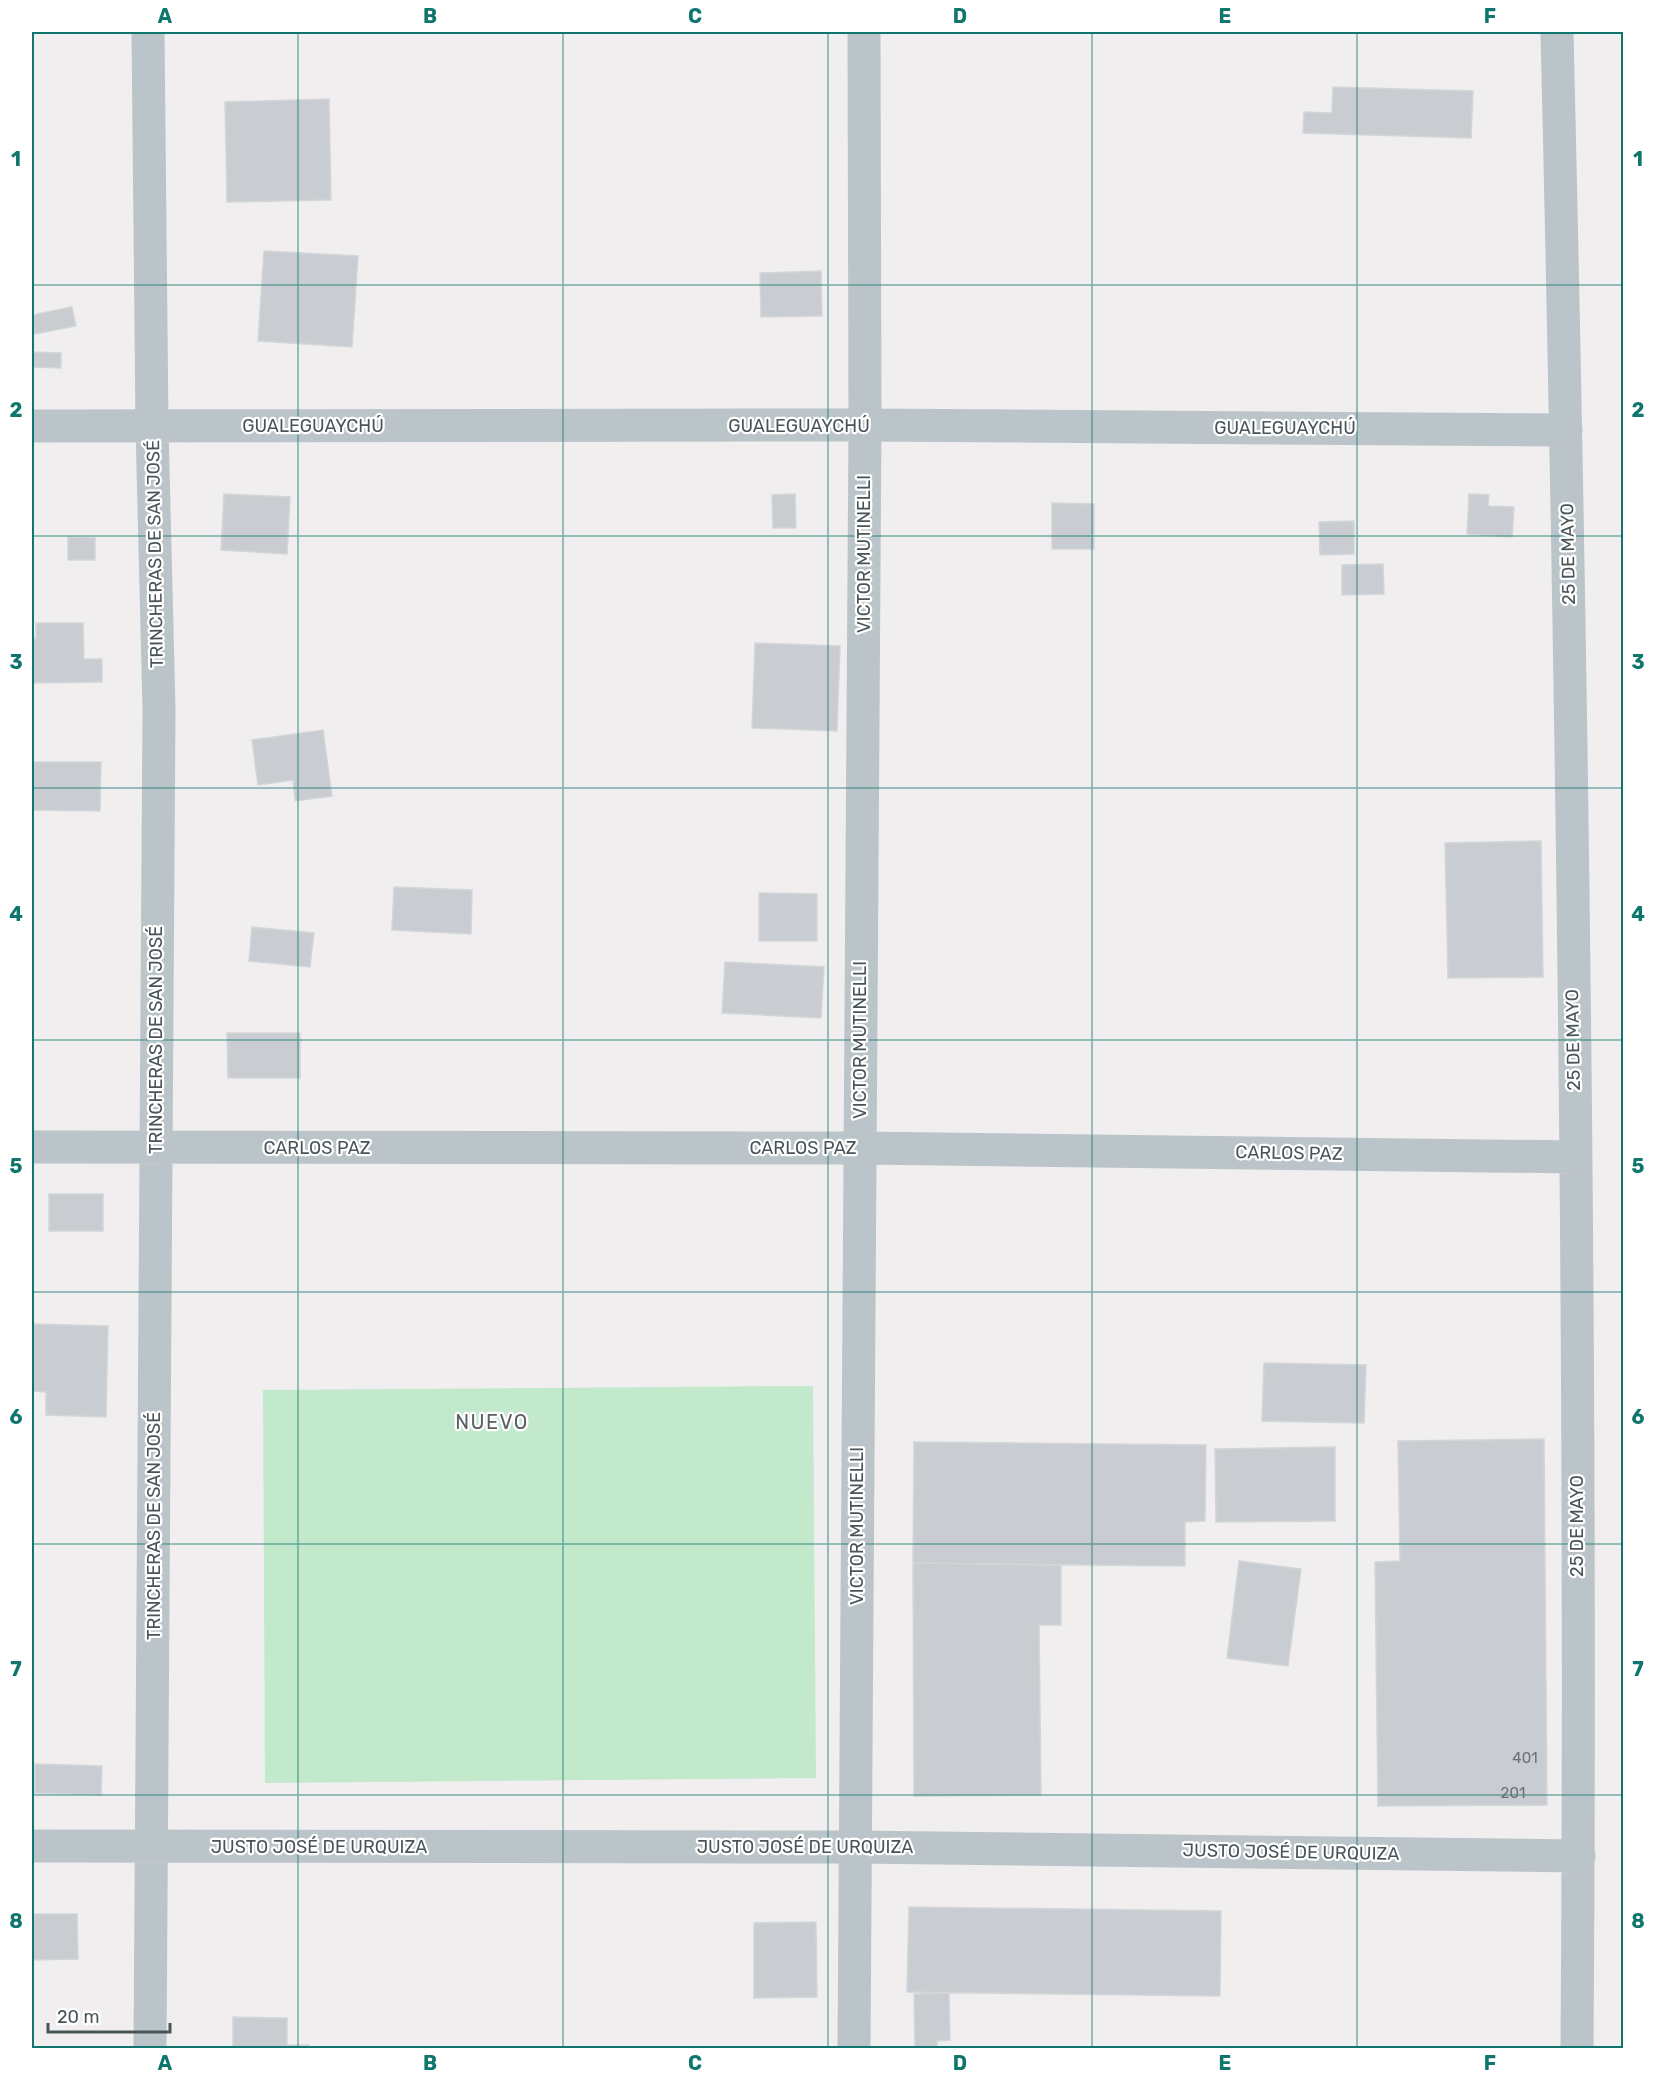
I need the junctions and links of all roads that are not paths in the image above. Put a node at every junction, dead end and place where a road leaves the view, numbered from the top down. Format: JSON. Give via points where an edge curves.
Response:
{"nodes":[{"id":1,"x":148,"y":32,"type":"edge"},
{"id":2,"x":864,"y":32,"type":"edge"},
{"id":3,"x":1557,"y":32,"type":"edge"},
{"id":4,"x":865,"y":425,"type":"junction"},
{"id":5,"x":32,"y":426,"type":"edge"},
{"id":6,"x":152,"y":427,"type":"junction"},
{"id":7,"x":1566,"y":430,"type":"junction"},
{"id":8,"x":32,"y":1147,"type":"edge"},
{"id":9,"x":156,"y":1148,"type":"junction"},
{"id":10,"x":860,"y":1148,"type":"junction"},
{"id":11,"x":1575,"y":1157,"type":"junction"},
{"id":12,"x":32,"y":1846,"type":"edge"},
{"id":13,"x":152,"y":1847,"type":"junction"},
{"id":14,"x":856,"y":1847,"type":"junction"},
{"id":15,"x":1578,"y":1856,"type":"junction"},
{"id":16,"x":150,"y":2049,"type":"edge"},
{"id":17,"x":854,"y":2049,"type":"edge"},
{"id":18,"x":1577,"y":2049,"type":"edge"}],
"edges":[{"from":1,"to":6,"type":"street","name":"TRINCHERAS DE SAN JOSÉ"},
{"from":2,"to":4,"type":"street","name":"VICTOR MUTINELLI"},
{"from":3,"to":7,"type":"street","name":"25 DE MAYO"},
{"from":4,"to":6,"type":"street","name":"GUALEGUAYCHÚ"},
{"from":4,"to":7,"type":"street","name":"GUALEGUAYCHÚ"},
{"from":4,"to":10,"type":"street","name":"VICTOR MUTINELLI"},
{"from":5,"to":6,"type":"street","name":"GUALEGUAYCHÚ"},
{"from":6,"to":9,"type":"street","name":"TRINCHERAS DE SAN JOSÉ","via":[[159,709]]},
{"from":7,"to":11,"type":"street","name":"25 DE MAYO"},
{"from":8,"to":9,"type":"street","name":"CARLOS PAZ"},
{"from":9,"to":10,"type":"street","name":"CARLOS PAZ"},
{"from":9,"to":13,"type":"street","name":"TRINCHERAS DE SAN JOSÉ"},
{"from":10,"to":11,"type":"street","name":"CARLOS PAZ"},
{"from":10,"to":14,"type":"street","name":"VICTOR MUTINELLI"},
{"from":11,"to":15,"type":"street","name":"25 DE MAYO"},
{"from":12,"to":13,"type":"street","name":"JUSTO JOSÉ DE URQUIZA"},
{"from":13,"to":14,"type":"street","name":"JUSTO JOSÉ DE URQUIZA"},
{"from":13,"to":16,"type":"street","name":"TRINCHERAS DE SAN JOSÉ"},
{"from":14,"to":15,"type":"street","name":"JUSTO JOSÉ DE URQUIZA"},
{"from":14,"to":17,"type":"street","name":"VICTOR MUTINELLI"},
{"from":15,"to":18,"type":"street","name":"25 DE MAYO"}]}
